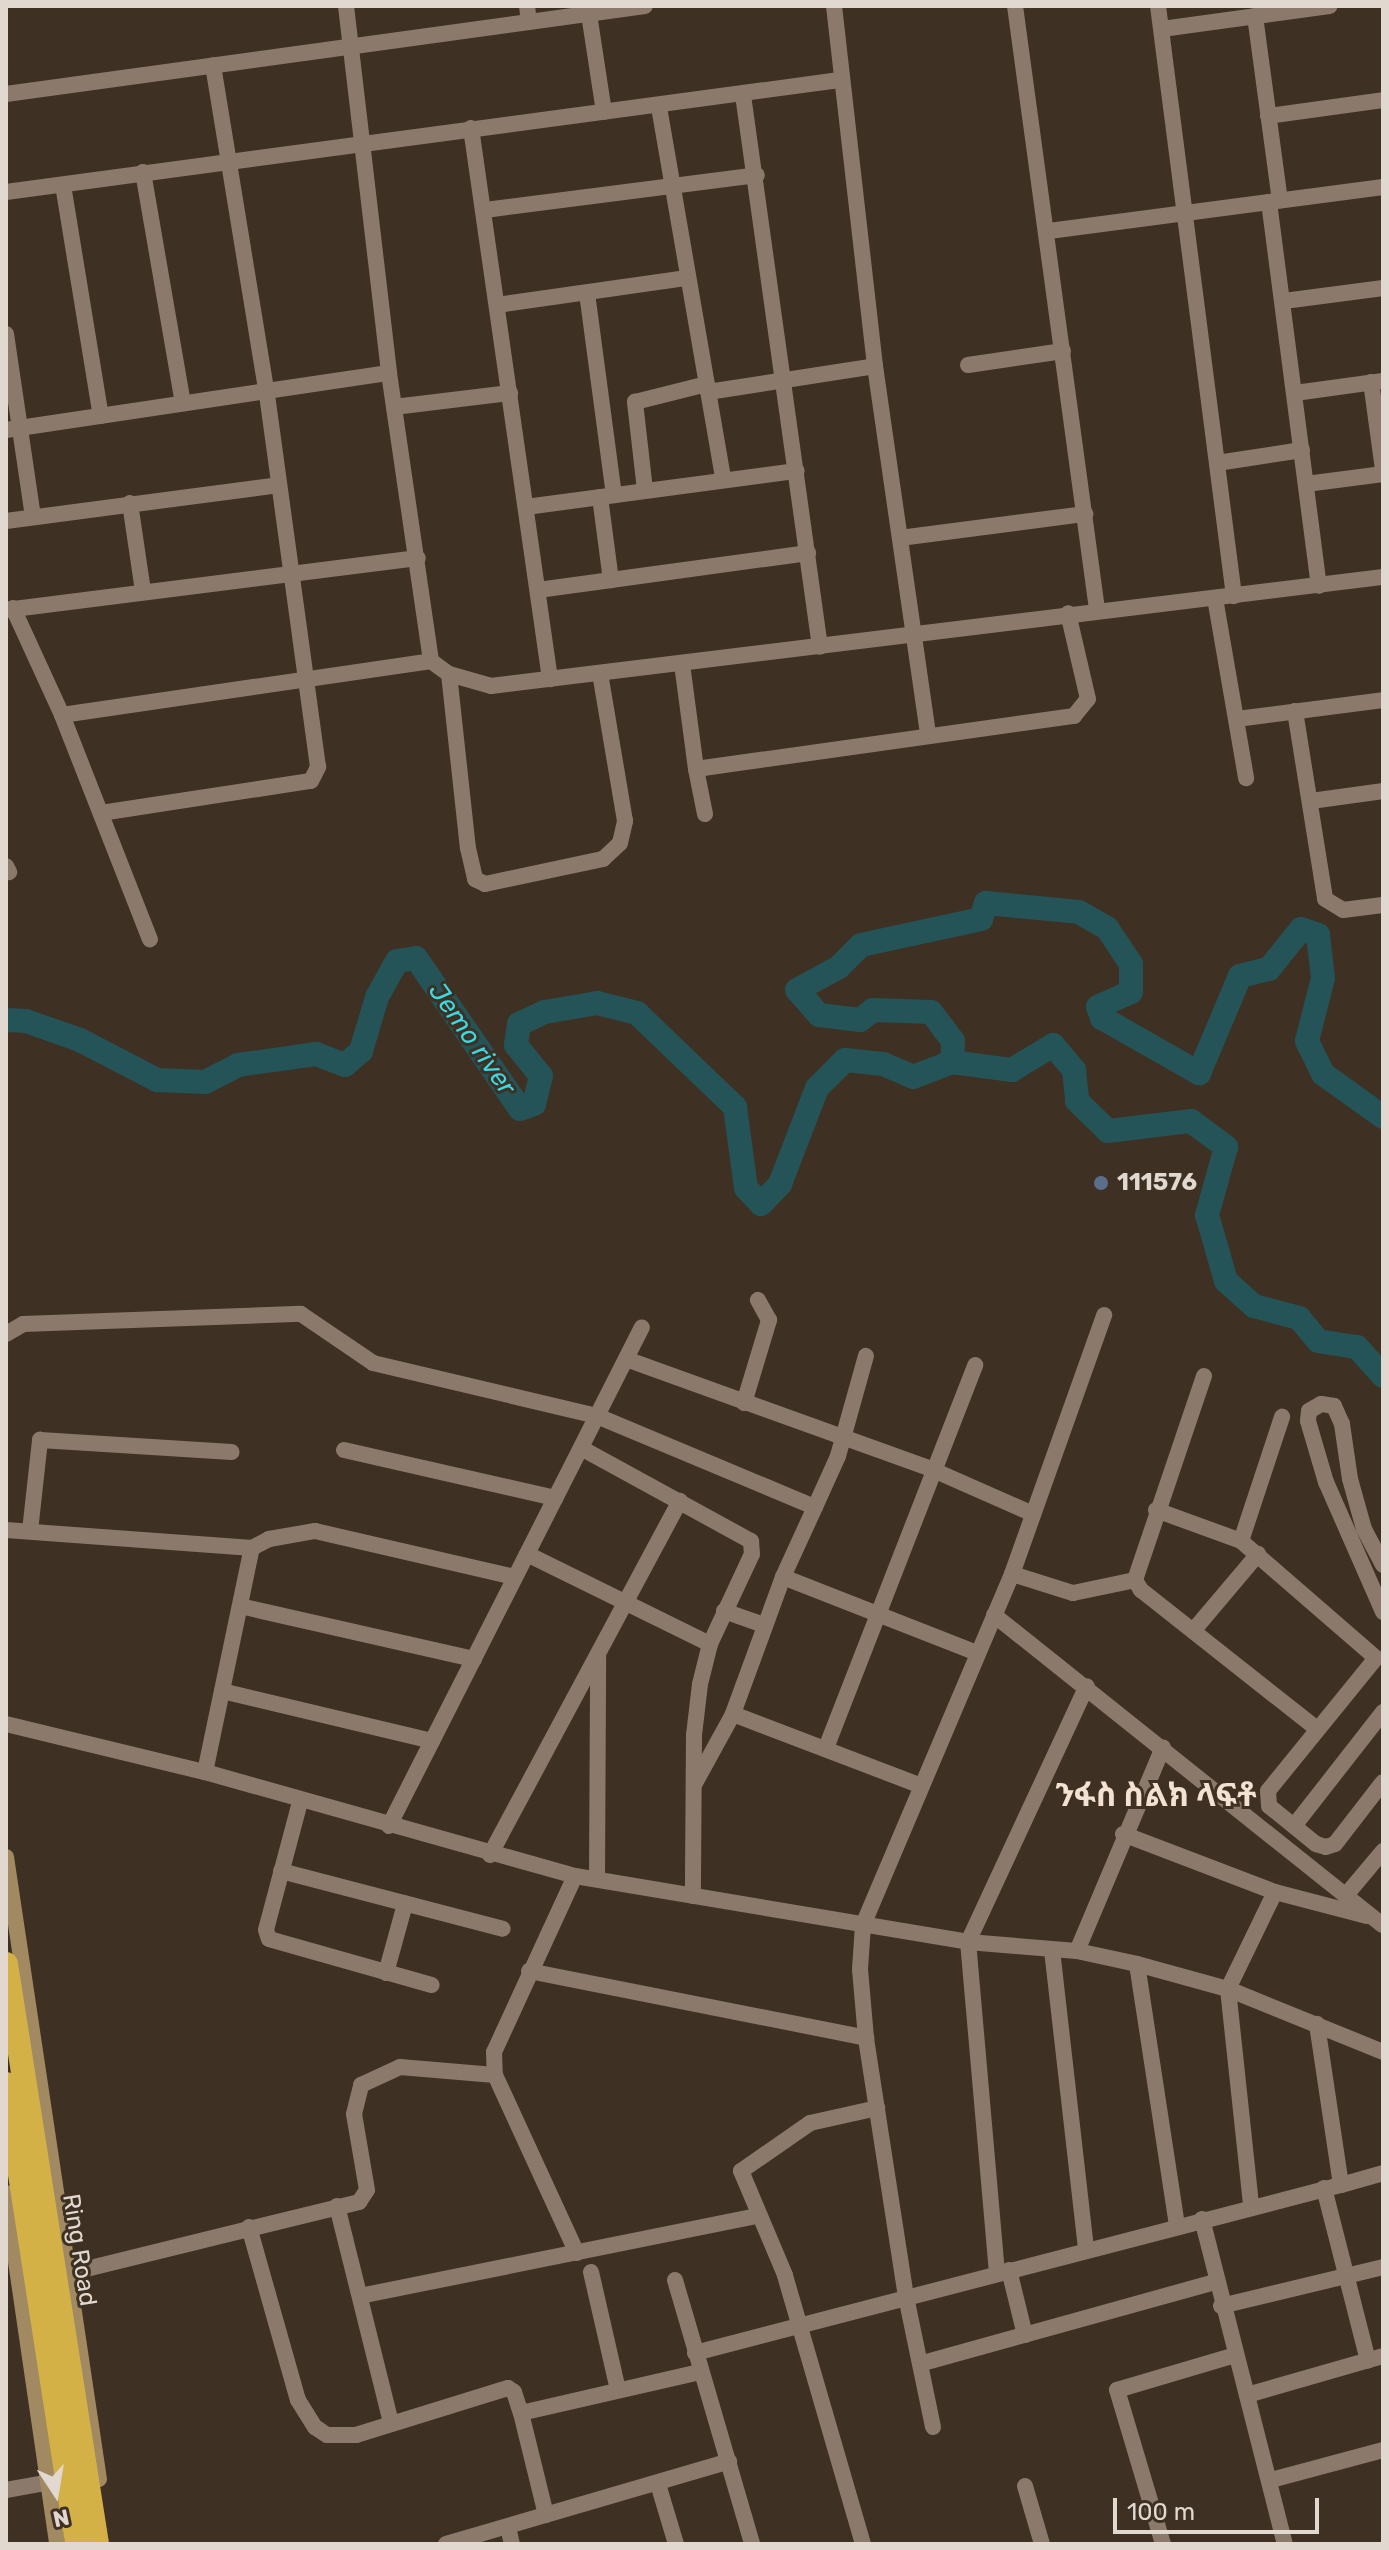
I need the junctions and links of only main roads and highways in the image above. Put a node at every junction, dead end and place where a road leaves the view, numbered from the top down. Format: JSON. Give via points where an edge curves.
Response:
{"nodes":[{"id":1,"x":6,"y":1964,"type":"edge"},
{"id":2,"x":6,"y":2084,"type":"edge"},
{"id":3,"x":77,"y":2544,"type":"edge"},
{"id":4,"x":97,"y":2544,"type":"edge"}],
"edges":[{"from":1,"to":4,"type":"highway","name":"Ring Road"},
{"from":2,"to":3,"type":"highway","name":"Ring Road"}]}
